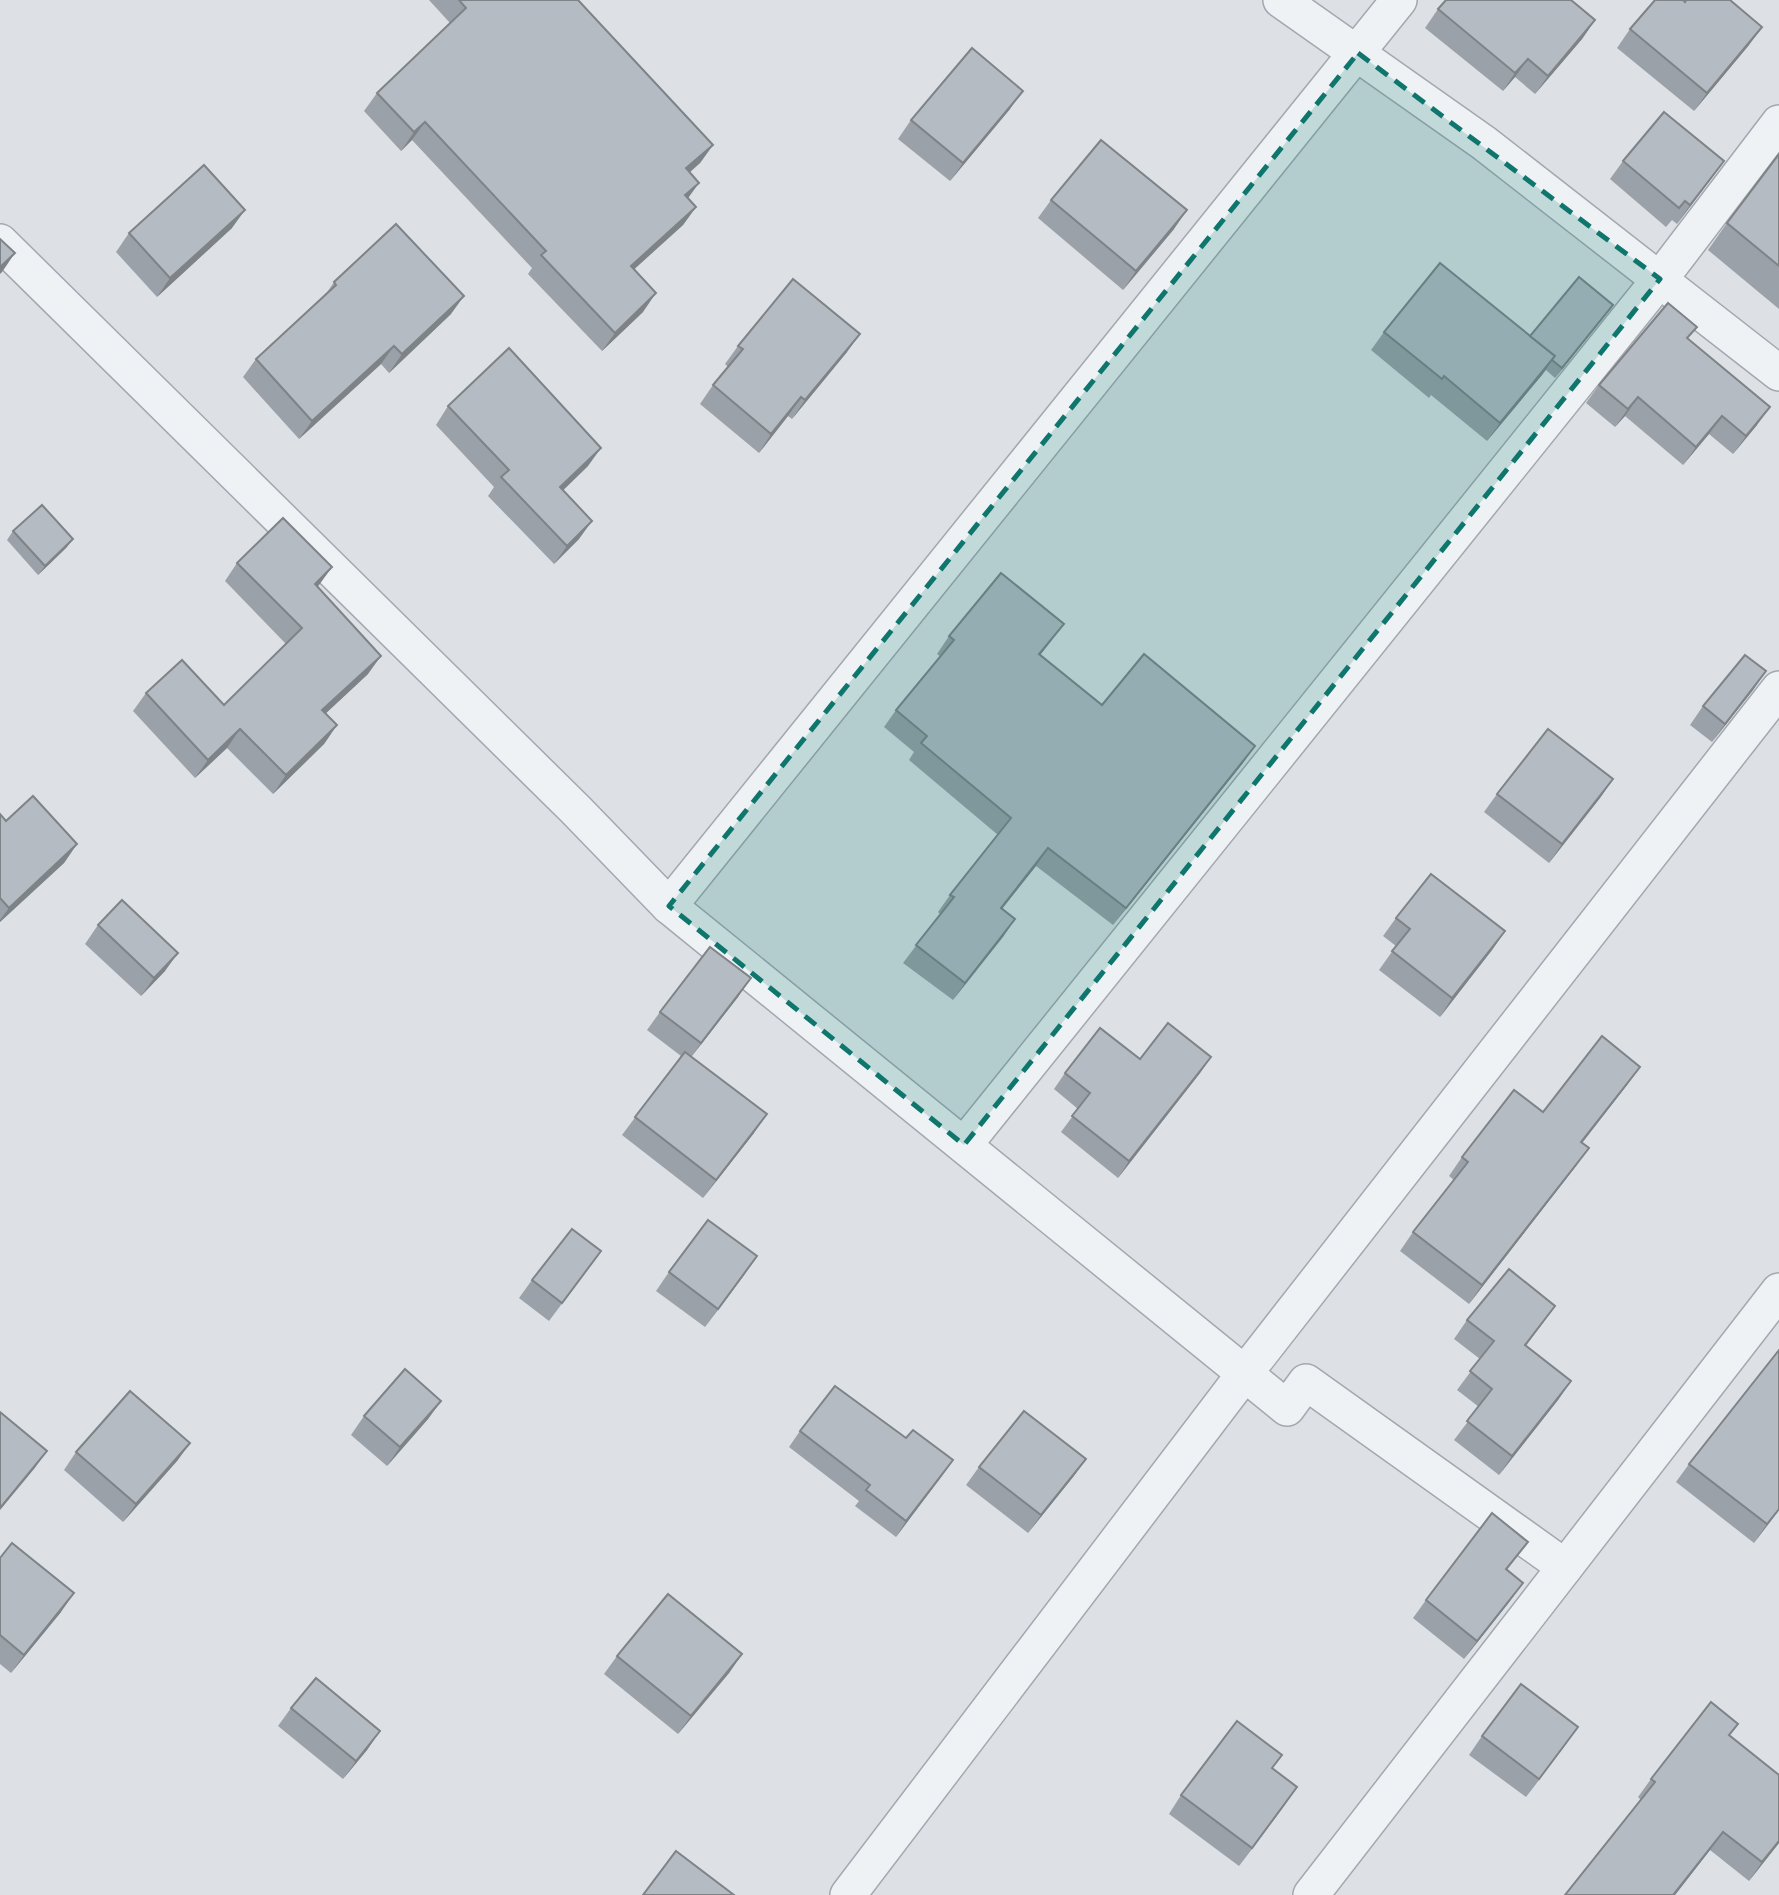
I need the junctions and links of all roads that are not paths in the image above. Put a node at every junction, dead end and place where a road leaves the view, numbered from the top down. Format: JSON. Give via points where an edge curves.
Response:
{"nodes":[{"id":1,"x":1281,"y":0,"type":"edge"},
{"id":2,"x":1399,"y":0,"type":"edge"},
{"id":3,"x":1358,"y":53,"type":"junction"},
{"id":4,"x":1779,"y":123,"type":"edge"},
{"id":5,"x":0,"y":242,"type":"edge"},
{"id":6,"x":1660,"y":279,"type":"junction"},
{"id":7,"x":1779,"y":373,"type":"edge"},
{"id":8,"x":1779,"y":688,"type":"edge"},
{"id":9,"x":669,"y":906,"type":"junction"},
{"id":10,"x":964,"y":1145,"type":"junction"},
{"id":11,"x":1779,"y":1291,"type":"edge"},
{"id":12,"x":1245,"y":1373,"type":"junction"},
{"id":13,"x":1565,"y":1567,"type":"junction"},
{"id":14,"x":848,"y":1895,"type":"edge"},
{"id":15,"x":1311,"y":1895,"type":"edge"}],
"edges":[{"from":1,"to":3,"type":"street"},
{"from":2,"to":3,"type":"street"},
{"from":3,"to":6,"type":"street"},
{"from":3,"to":9,"type":"street"},
{"from":4,"to":6,"type":"street"},
{"from":5,"to":9,"type":"street"},
{"from":6,"to":7,"type":"street"},
{"from":6,"to":10,"type":"street"},
{"from":8,"to":12,"type":"street"},
{"from":9,"to":10,"type":"street"},
{"from":10,"to":12,"type":"street"},
{"from":11,"to":13,"type":"street"},
{"from":12,"to":13,"type":"street","via":[[1287,1408],[1306,1382]]},
{"from":12,"to":14,"type":"street"},
{"from":13,"to":15,"type":"street"}]}
